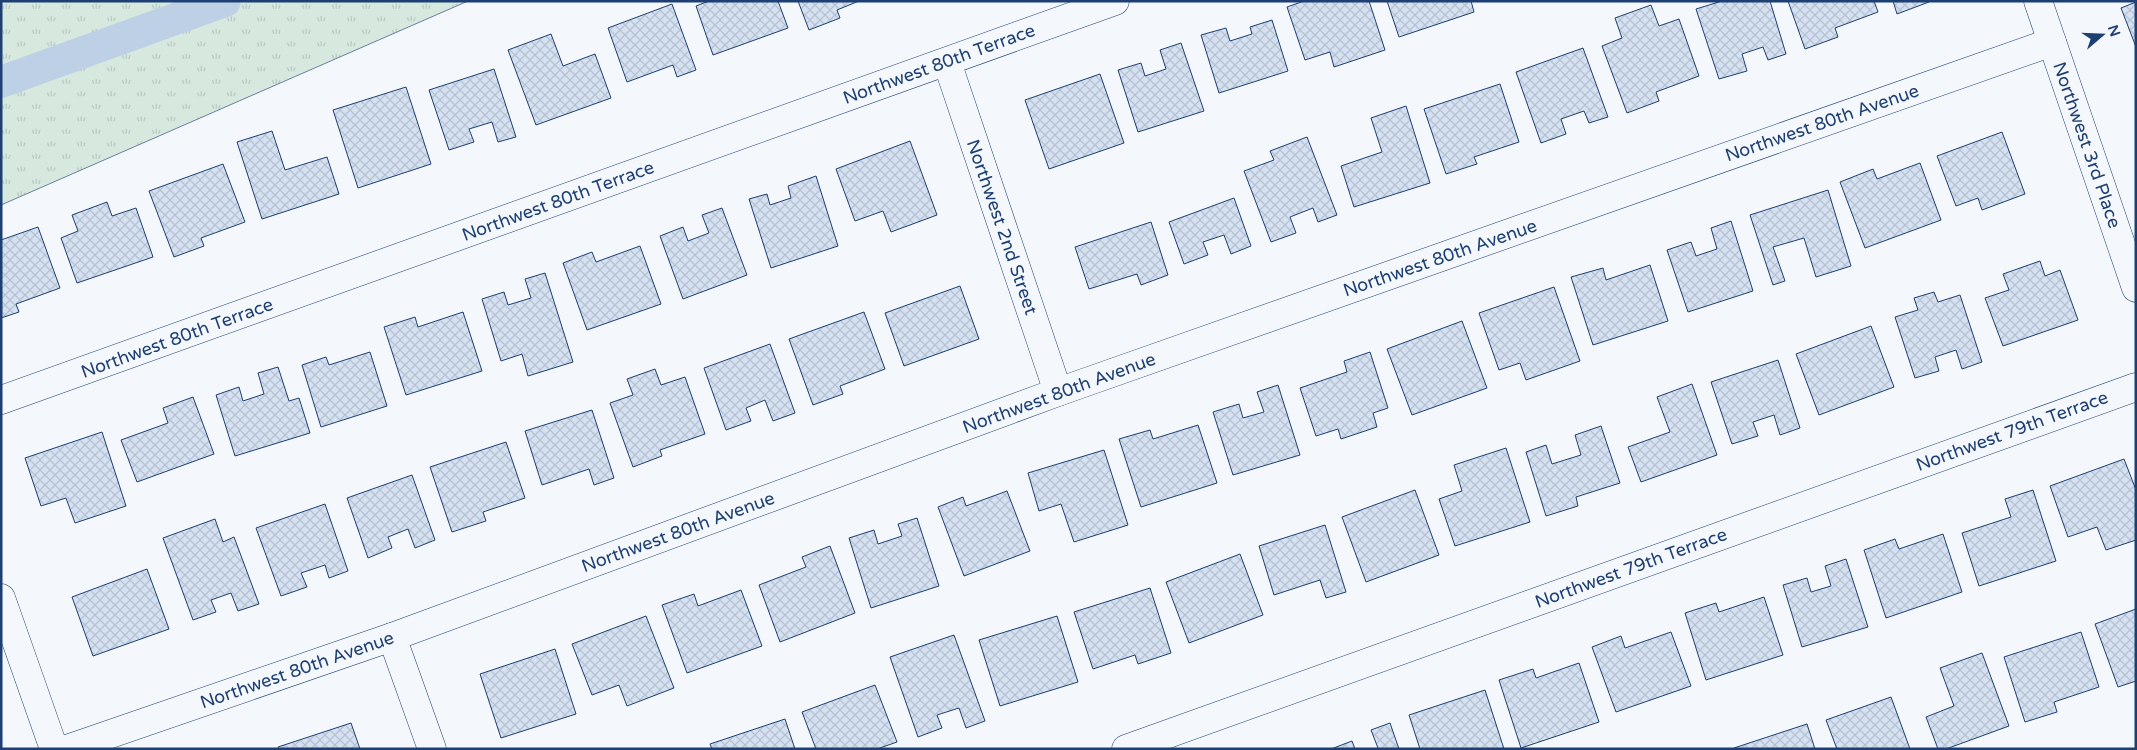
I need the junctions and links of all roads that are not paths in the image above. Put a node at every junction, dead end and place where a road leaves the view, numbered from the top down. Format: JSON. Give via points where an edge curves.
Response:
{"nodes":[{"id":1,"x":1115,"y":1,"type":"edge"},
{"id":2,"x":2038,"y":1,"type":"edge"},
{"id":3,"x":2052,"y":42,"type":"junction"},
{"id":4,"x":947,"y":62,"type":"junction"},
{"id":5,"x":2136,"y":288,"type":"edge"},
{"id":6,"x":2136,"y":387,"type":"edge"},
{"id":7,"x":1058,"y":392,"type":"junction"},
{"id":8,"x":1,"y":400,"type":"edge"},
{"id":9,"x":1,"y":598,"type":"edge"},
{"id":10,"x":392,"y":637,"type":"junction"},
{"id":11,"x":54,"y":749,"type":"edge"},
{"id":12,"x":67,"y":749,"type":"edge"},
{"id":13,"x":432,"y":749,"type":"edge"},
{"id":14,"x":1126,"y":749,"type":"edge"}],
"edges":[{"from":1,"to":4,"type":"street","name":"Northwest 80th Terrace"},
{"from":2,"to":3,"type":"street","name":"Northwest 3rd Place"},
{"from":3,"to":5,"type":"street","name":"Northwest 3rd Place"},
{"from":3,"to":7,"type":"street","name":"Northwest 80th Avenue"},
{"from":4,"to":7,"type":"street","name":"Northwest 2nd Street"},
{"from":4,"to":8,"type":"street","name":"Northwest 80th Terrace"},
{"from":6,"to":14,"type":"street","name":"Northwest 79th Terrace"},
{"from":7,"to":10,"type":"street","name":"Northwest 80th Avenue"},
{"from":9,"to":11,"type":"street"},
{"from":10,"to":12,"type":"street","name":"Northwest 80th Avenue"},
{"from":10,"to":13,"type":"street"}]}
